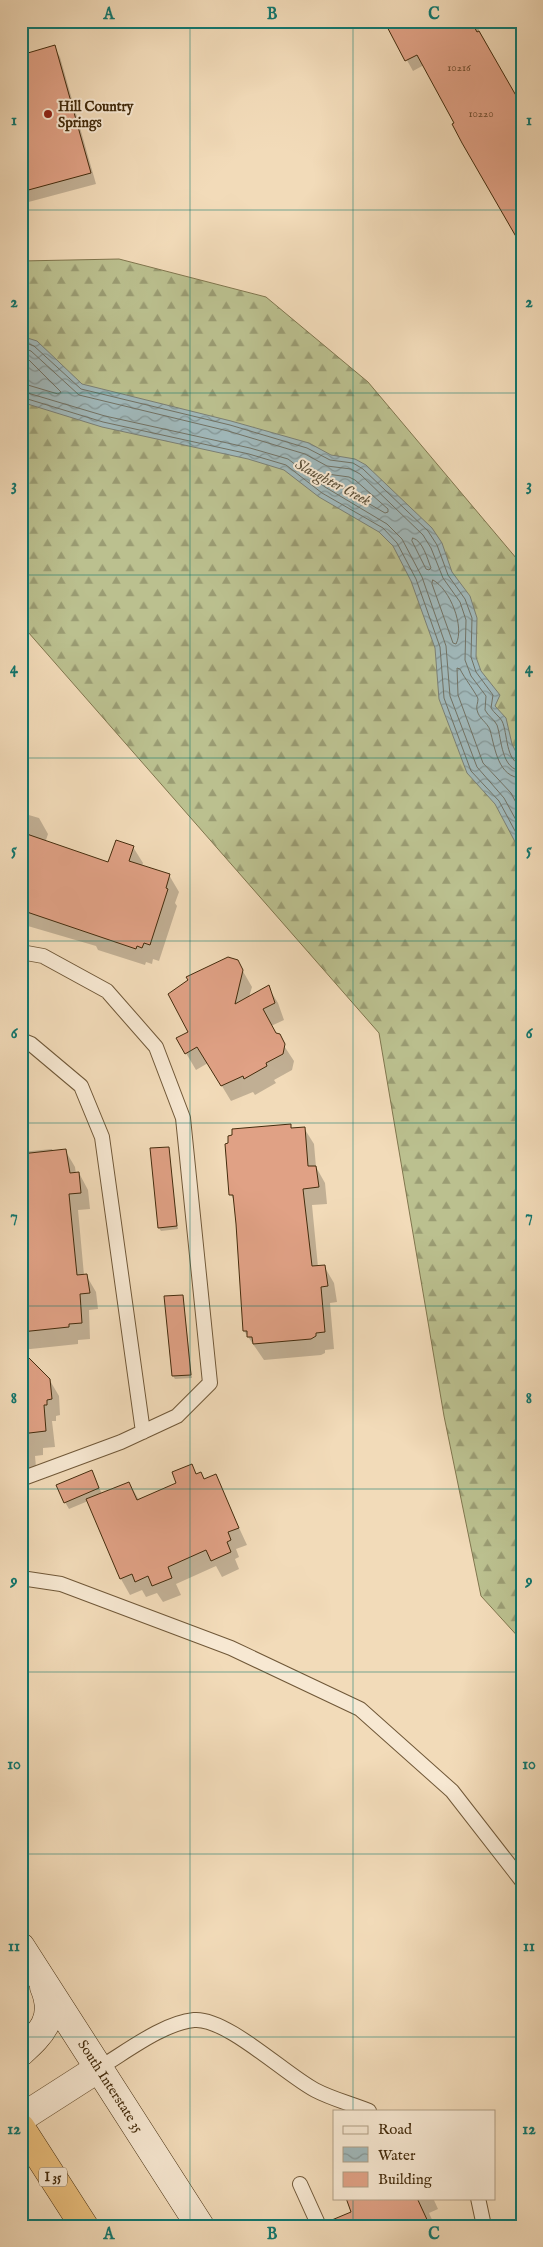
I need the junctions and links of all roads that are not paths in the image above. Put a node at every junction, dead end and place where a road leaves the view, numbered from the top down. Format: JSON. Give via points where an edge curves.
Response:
{"nodes":[{"id":1,"x":21,"y":952,"type":"edge"},
{"id":2,"x":21,"y":1040,"type":"edge"},
{"id":3,"x":143,"y":1432,"type":"junction"},
{"id":4,"x":21,"y":1479,"type":"edge"},
{"id":5,"x":21,"y":1578,"type":"edge"},
{"id":6,"x":522,"y":1881,"type":"edge"},
{"id":7,"x":25,"y":1953,"type":"edge"},
{"id":8,"x":31,"y":2043,"type":"edge"},
{"id":9,"x":93,"y":2071,"type":"junction"},
{"id":10,"x":366,"y":2110,"type":"edge"},
{"id":11,"x":21,"y":2118,"type":"edge"},
{"id":12,"x":21,"y":2128,"type":"edge"},
{"id":13,"x":300,"y":2184,"type":"dead end"},
{"id":14,"x":478,"y":2200,"type":"edge"},
{"id":15,"x":84,"y":2226,"type":"edge"},
{"id":16,"x":200,"y":2226,"type":"edge"},
{"id":17,"x":318,"y":2226,"type":"edge"},
{"id":18,"x":484,"y":2226,"type":"edge"}],
"edges":[{"from":1,"to":3,"type":"lane","via":[[43,956],[107,991],[156,1047],[183,1118],[210,1383],[177,1416]]},
{"from":2,"to":3,"type":"lane","via":[[31,1044],[81,1086],[102,1137]]},
{"from":3,"to":4,"type":"lane"},
{"from":5,"to":6,"type":"lane","via":[[61,1584],[231,1648],[360,1709],[452,1791]]},
{"from":7,"to":8,"type":"main road","via":[[46,1990],[49,2008],[48,2022]]},
{"from":7,"to":9,"type":"main road","name":"South Interstate 35"},
{"from":9,"to":10,"type":"lane","via":[[178,2023],[196,2020],[214,2024],[230,2033],[315,2090]]},
{"from":9,"to":11,"type":"main road"},
{"from":9,"to":16,"type":"main road","name":"South Interstate 35"},
{"from":12,"to":15,"type":"highway","number":"I 35"},
{"from":13,"to":17,"type":"lane"},
{"from":14,"to":18,"type":"lane"}]}
